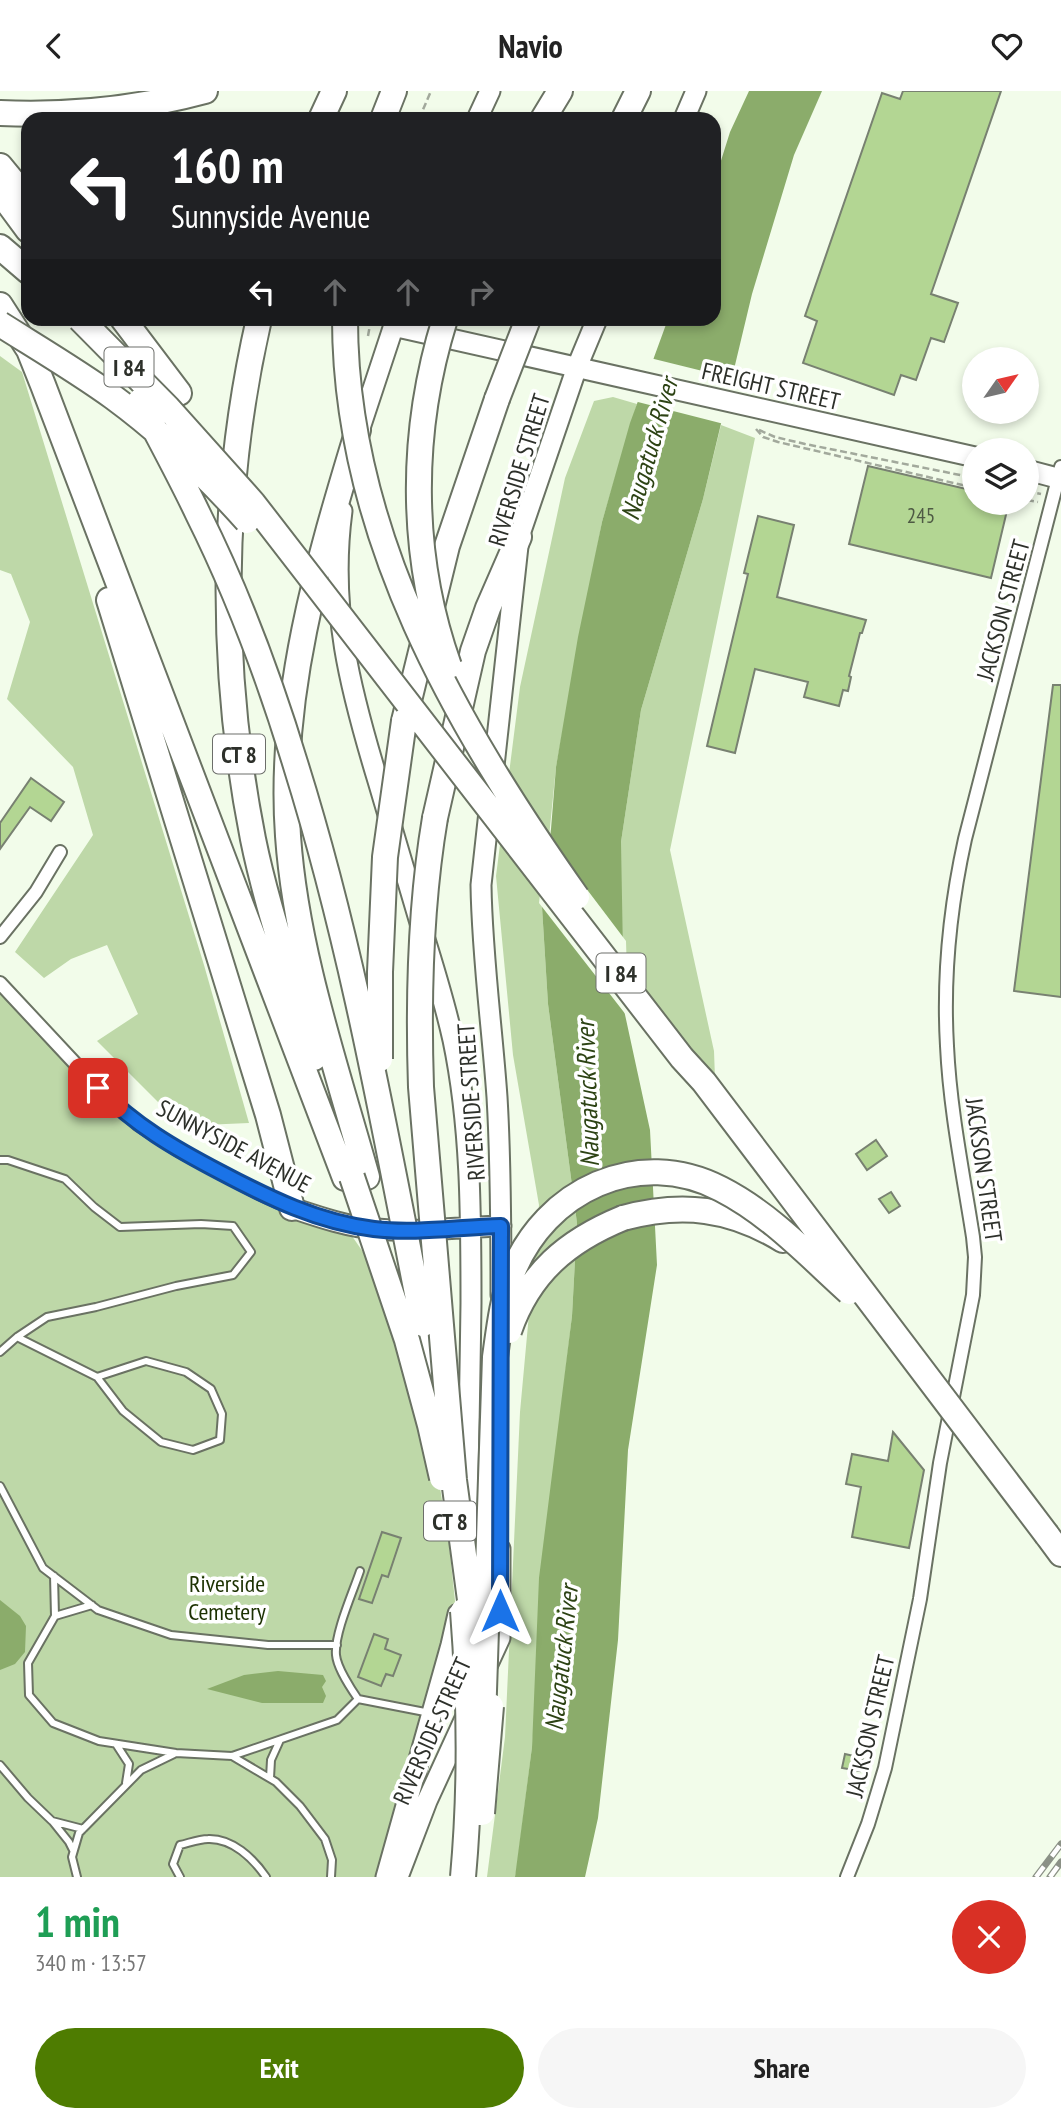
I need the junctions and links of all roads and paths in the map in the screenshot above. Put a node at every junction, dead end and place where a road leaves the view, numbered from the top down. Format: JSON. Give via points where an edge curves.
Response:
{"nodes":[{"id":1,"x":205,"y":91,"type":"edge"},
{"id":2,"x":334,"y":91,"type":"edge"},
{"id":3,"x":394,"y":91,"type":"edge"},
{"id":4,"x":431,"y":91,"type":"edge"},
{"id":5,"x":490,"y":91,"type":"edge"},
{"id":6,"x":561,"y":91,"type":"edge"},
{"id":7,"x":638,"y":91,"type":"edge"},
{"id":8,"x":696,"y":91,"type":"edge"},
{"id":9,"x":90,"y":112,"type":"edge"},
{"id":10,"x":324,"y":112,"type":"edge"},
{"id":11,"x":386,"y":112,"type":"edge"},
{"id":12,"x":422,"y":112,"type":"edge"},
{"id":13,"x":480,"y":112,"type":"edge"},
{"id":14,"x":548,"y":112,"type":"edge"},
{"id":15,"x":628,"y":112,"type":"edge"},
{"id":16,"x":687,"y":112,"type":"edge"},
{"id":17,"x":0,"y":113,"type":"edge"},
{"id":18,"x":21,"y":113,"type":"edge"},
{"id":19,"x":0,"y":166,"type":"edge"},
{"id":20,"x":0,"y":192,"type":"edge"},
{"id":21,"x":21,"y":192,"type":"edge"},
{"id":22,"x":21,"y":220,"type":"edge"},
{"id":23,"x":1,"y":247,"type":"edge"},
{"id":24,"x":21,"y":265,"type":"edge"},
{"id":25,"x":0,"y":305,"type":"edge"},
{"id":26,"x":0,"y":324,"type":"edge"},
{"id":27,"x":87,"y":326,"type":"edge"},
{"id":28,"x":93,"y":326,"type":"edge"},
{"id":29,"x":128,"y":326,"type":"edge"},
{"id":30,"x":258,"y":326,"type":"edge"},
{"id":31,"x":345,"y":326,"type":"edge"},
{"id":32,"x":370,"y":326,"type":"edge"},
{"id":33,"x":393,"y":326,"type":"edge"},
{"id":34,"x":411,"y":326,"type":"edge"},
{"id":35,"x":443,"y":326,"type":"edge"},
{"id":36,"x":525,"y":326,"type":"edge"},
{"id":37,"x":594,"y":326,"type":"edge"},
{"id":38,"x":367,"y":341,"type":"dead end"},
{"id":39,"x":577,"y":366,"type":"junction"},
{"id":40,"x":43,"y":385,"type":"junction"},
{"id":41,"x":361,"y":419,"type":"junction"},
{"id":42,"x":962,"y":454,"type":"edge"},
{"id":43,"x":1039,"y":472,"type":"edge"},
{"id":44,"x":962,"y":475,"type":"edge"},
{"id":45,"x":1060,"y":475,"type":"edge"},
{"id":46,"x":962,"y":485,"type":"edge"},
{"id":47,"x":519,"y":537,"type":"junction"},
{"id":48,"x":311,"y":576,"type":"junction"},
{"id":49,"x":60,"y":852,"type":"dead end"},
{"id":50,"x":0,"y":937,"type":"edge"},
{"id":51,"x":0,"y":983,"type":"edge"},
{"id":52,"x":704,"y":1082,"type":"junction"},
{"id":53,"x":380,"y":1106,"type":"junction"},
{"id":54,"x":0,"y":1160,"type":"edge"},
{"id":55,"x":355,"y":1177,"type":"junction"},
{"id":56,"x":292,"y":1208,"type":"junction"},
{"id":57,"x":501,"y":1226,"type":"junction"},
{"id":58,"x":471,"y":1227,"type":"junction"},
{"id":59,"x":893,"y":1332,"type":"junction"},
{"id":60,"x":16,"y":1337,"type":"junction"},
{"id":61,"x":0,"y":1352,"type":"edge"},
{"id":62,"x":97,"y":1377,"type":"junction"},
{"id":63,"x":454,"y":1480,"type":"junction"},
{"id":64,"x":0,"y":1486,"type":"edge"},
{"id":65,"x":1061,"y":1554,"type":"edge"},
{"id":66,"x":360,"y":1571,"type":"dead end"},
{"id":67,"x":54,"y":1576,"type":"junction"},
{"id":68,"x":92,"y":1605,"type":"junction"},
{"id":69,"x":55,"y":1616,"type":"junction"},
{"id":70,"x":337,"y":1646,"type":"junction"},
{"id":71,"x":358,"y":1699,"type":"junction"},
{"id":72,"x":431,"y":1713,"type":"junction"},
{"id":73,"x":483,"y":1721,"type":"junction"},
{"id":74,"x":280,"y":1740,"type":"junction"},
{"id":75,"x":116,"y":1744,"type":"junction"},
{"id":76,"x":176,"y":1753,"type":"junction"},
{"id":77,"x":232,"y":1756,"type":"junction"},
{"id":78,"x":0,"y":1765,"type":"edge"},
{"id":79,"x":270,"y":1778,"type":"junction"},
{"id":80,"x":126,"y":1785,"type":"junction"},
{"id":81,"x":52,"y":1821,"type":"junction"},
{"id":82,"x":83,"y":1829,"type":"junction"},
{"id":83,"x":74,"y":1851,"type":"junction"},
{"id":84,"x":77,"y":1877,"type":"edge"},
{"id":85,"x":180,"y":1877,"type":"edge"},
{"id":86,"x":266,"y":1877,"type":"edge"},
{"id":87,"x":331,"y":1877,"type":"edge"},
{"id":88,"x":386,"y":1877,"type":"edge"},
{"id":89,"x":398,"y":1877,"type":"edge"},
{"id":90,"x":466,"y":1877,"type":"edge"},
{"id":91,"x":474,"y":1877,"type":"edge"},
{"id":92,"x":847,"y":1877,"type":"edge"}],
"edges":[{"from":1,"to":9,"type":"highway"},
{"from":2,"to":10,"type":"highway"},
{"from":3,"to":11,"type":"highway"},
{"from":4,"to":12,"type":"path"},
{"from":5,"to":13,"type":"street"},
{"from":6,"to":14,"type":"highway"},
{"from":7,"to":15,"type":"highway"},
{"from":8,"to":16,"type":"street"},
{"from":17,"to":18,"type":"highway"},
{"from":19,"to":21,"type":"highway"},
{"from":20,"to":22,"type":"highway"},
{"from":23,"to":24,"type":"highway"},
{"from":25,"to":40,"type":"highway","via":[[29,350]]},
{"from":26,"to":48,"type":"highway","bridge":true,"via":[[147,423],[277,552]]},
{"from":27,"to":48,"type":"highway","number":"I 84","bridge":true,"via":[[203,445]]},
{"from":28,"to":53,"type":"highway","bridge":true,"via":[[140,401],[204,527],[251,636],[328,875]]},
{"from":29,"to":52,"type":"highway","number":"I 84","bridge":true},
{"from":30,"to":55,"type":"highway","number":"CT 8","via":[[232,499],[229,613],[236,727],[268,900],[327,1104]]},
{"from":31,"to":52,"type":"highway","bridge":true,"via":[[348,399],[364,481],[392,569],[426,646],[467,726],[531,832],[670,1026]]},
{"from":32,"to":38,"type":"path"},
{"from":33,"to":41,"type":"street","name":"RIVERSIDE STREET"},
{"from":34,"to":39,"type":"street","name":"FREIGHT STREET"},
{"from":35,"to":52,"type":"highway","bridge":true,"via":[[424,403],[419,493],[426,579],[447,660],[474,727],[514,803],[686,1049]]},
{"from":36,"to":53,"type":"highway","number":"CT 8","bridge":true,"via":[[447,546],[404,721],[385,857]]},
{"from":37,"to":39,"type":"street","name":"RIVERSIDE STREET"},
{"from":39,"to":42,"type":"street","name":"FREIGHT STREET"},
{"from":39,"to":47,"type":"street","name":"RIVERSIDE STREET"},
{"from":40,"to":55,"type":"highway"},
{"from":40,"to":56,"type":"highway","via":[[268,1115]]},
{"from":41,"to":55,"type":"highway","via":[[305,631],[291,711],[286,790],[299,922]]},
{"from":41,"to":58,"type":"street","name":"RIVERSIDE STREET","via":[[340,531],[338,604],[343,648],[366,743],[453,1039],[467,1135]]},
{"from":43,"to":45,"type":"street"},
{"from":44,"to":46,"type":"path","via":[[805,444],[756,429],[778,442]]},
{"from":45,"to":92,"type":"street","name":"JACKSON STREET","via":[[955,892],[946,1045],[973,1237],[973,1295],[895,1724],[874,1806]]},
{"from":47,"to":57,"type":"street","name":"RIVERSIDE STREET","via":[[481,885],[497,1097]]},
{"from":47,"to":63,"type":"highway","bridge":true,"via":[[473,650],[435,818],[422,911],[421,1087]]},
{"from":48,"to":52,"type":"highway","number":"I 84","bridge":true},
{"from":49,"to":50,"type":"street"},
{"from":51,"to":56,"type":"street","name":"SUNNYSIDE AVENUE","via":[[138,1124],[180,1151]]},
{"from":52,"to":59,"type":"highway","number":"I 84","bridge":true},
{"from":53,"to":63,"type":"highway","number":"CT 8","bridge":true},
{"from":54,"to":60,"type":"lane","via":[[65,1179],[120,1227],[233,1226],[251,1252],[233,1275],[47,1317]]},
{"from":55,"to":90,"type":"highway","number":"CT 8","bridge":true,"via":[[424,1400],[462,1603],[469,1721]]},
{"from":56,"to":58,"type":"street","name":"SUNNYSIDE AVENUE","via":[[374,1229]]},
{"from":57,"to":58,"type":"street","name":"SUNNYSIDE AVENUE"},
{"from":57,"to":89,"type":"street","name":"RIVERSIDE STREET","via":[[500,1637]]},
{"from":58,"to":72,"type":"street","name":"RIVERSIDE STREET","via":[[465,1566],[451,1645]]},
{"from":59,"to":65,"type":"highway","number":"I 84","bridge":true},
{"from":59,"to":73,"type":"highway","bridge":true,"via":[[770,1221],[719,1187],[692,1177],[653,1172],[618,1176],[597,1182],[556,1209],[523,1251],[504,1297],[499,1324]]},
{"from":59,"to":91,"type":"highway","bridge":true,"via":[[766,1230],[741,1218],[692,1209],[646,1212],[602,1226],[563,1251],[531,1286],[517,1308],[502,1360],[493,1664]]},
{"from":60,"to":61,"type":"lane"},
{"from":60,"to":62,"type":"lane"},
{"from":62,"to":62,"type":"lane","via":[[123,1411],[161,1442],[193,1450],[219,1440],[222,1414],[211,1389],[186,1372],[146,1361]]},
{"from":63,"to":73,"type":"highway","number":"CT 8","bridge":true},
{"from":64,"to":67,"type":"lane","via":[[44,1568]]},
{"from":66,"to":70,"type":"lane"},
{"from":67,"to":68,"type":"lane"},
{"from":67,"to":69,"type":"lane"},
{"from":68,"to":69,"type":"lane"},
{"from":68,"to":70,"type":"lane","via":[[172,1635],[268,1645]]},
{"from":69,"to":75,"type":"lane","via":[[28,1663],[29,1695],[53,1723]]},
{"from":70,"to":71,"type":"lane","via":[[336,1656]]},
{"from":71,"to":72,"type":"lane"},
{"from":71,"to":74,"type":"lane","via":[[337,1720]]},
{"from":72,"to":88,"type":"street","name":"RIVERSIDE STREET"},
{"from":73,"to":90,"type":"highway","number":"CT 8"},
{"from":74,"to":77,"type":"lane"},
{"from":74,"to":79,"type":"lane","via":[[271,1760]]},
{"from":75,"to":76,"type":"lane"},
{"from":75,"to":80,"type":"lane","via":[[129,1764]]},
{"from":76,"to":77,"type":"lane"},
{"from":76,"to":80,"type":"lane","via":[[141,1770]]},
{"from":77,"to":79,"type":"lane"},
{"from":78,"to":81,"type":"lane"},
{"from":79,"to":87,"type":"lane","via":[[326,1839]]},
{"from":80,"to":82,"type":"lane"},
{"from":81,"to":82,"type":"lane"},
{"from":81,"to":83,"type":"lane"},
{"from":82,"to":83,"type":"lane"},
{"from":83,"to":84,"type":"lane"},
{"from":85,"to":86,"type":"lane","via":[[173,1864],[180,1845],[207,1839],[231,1843]]}]}
